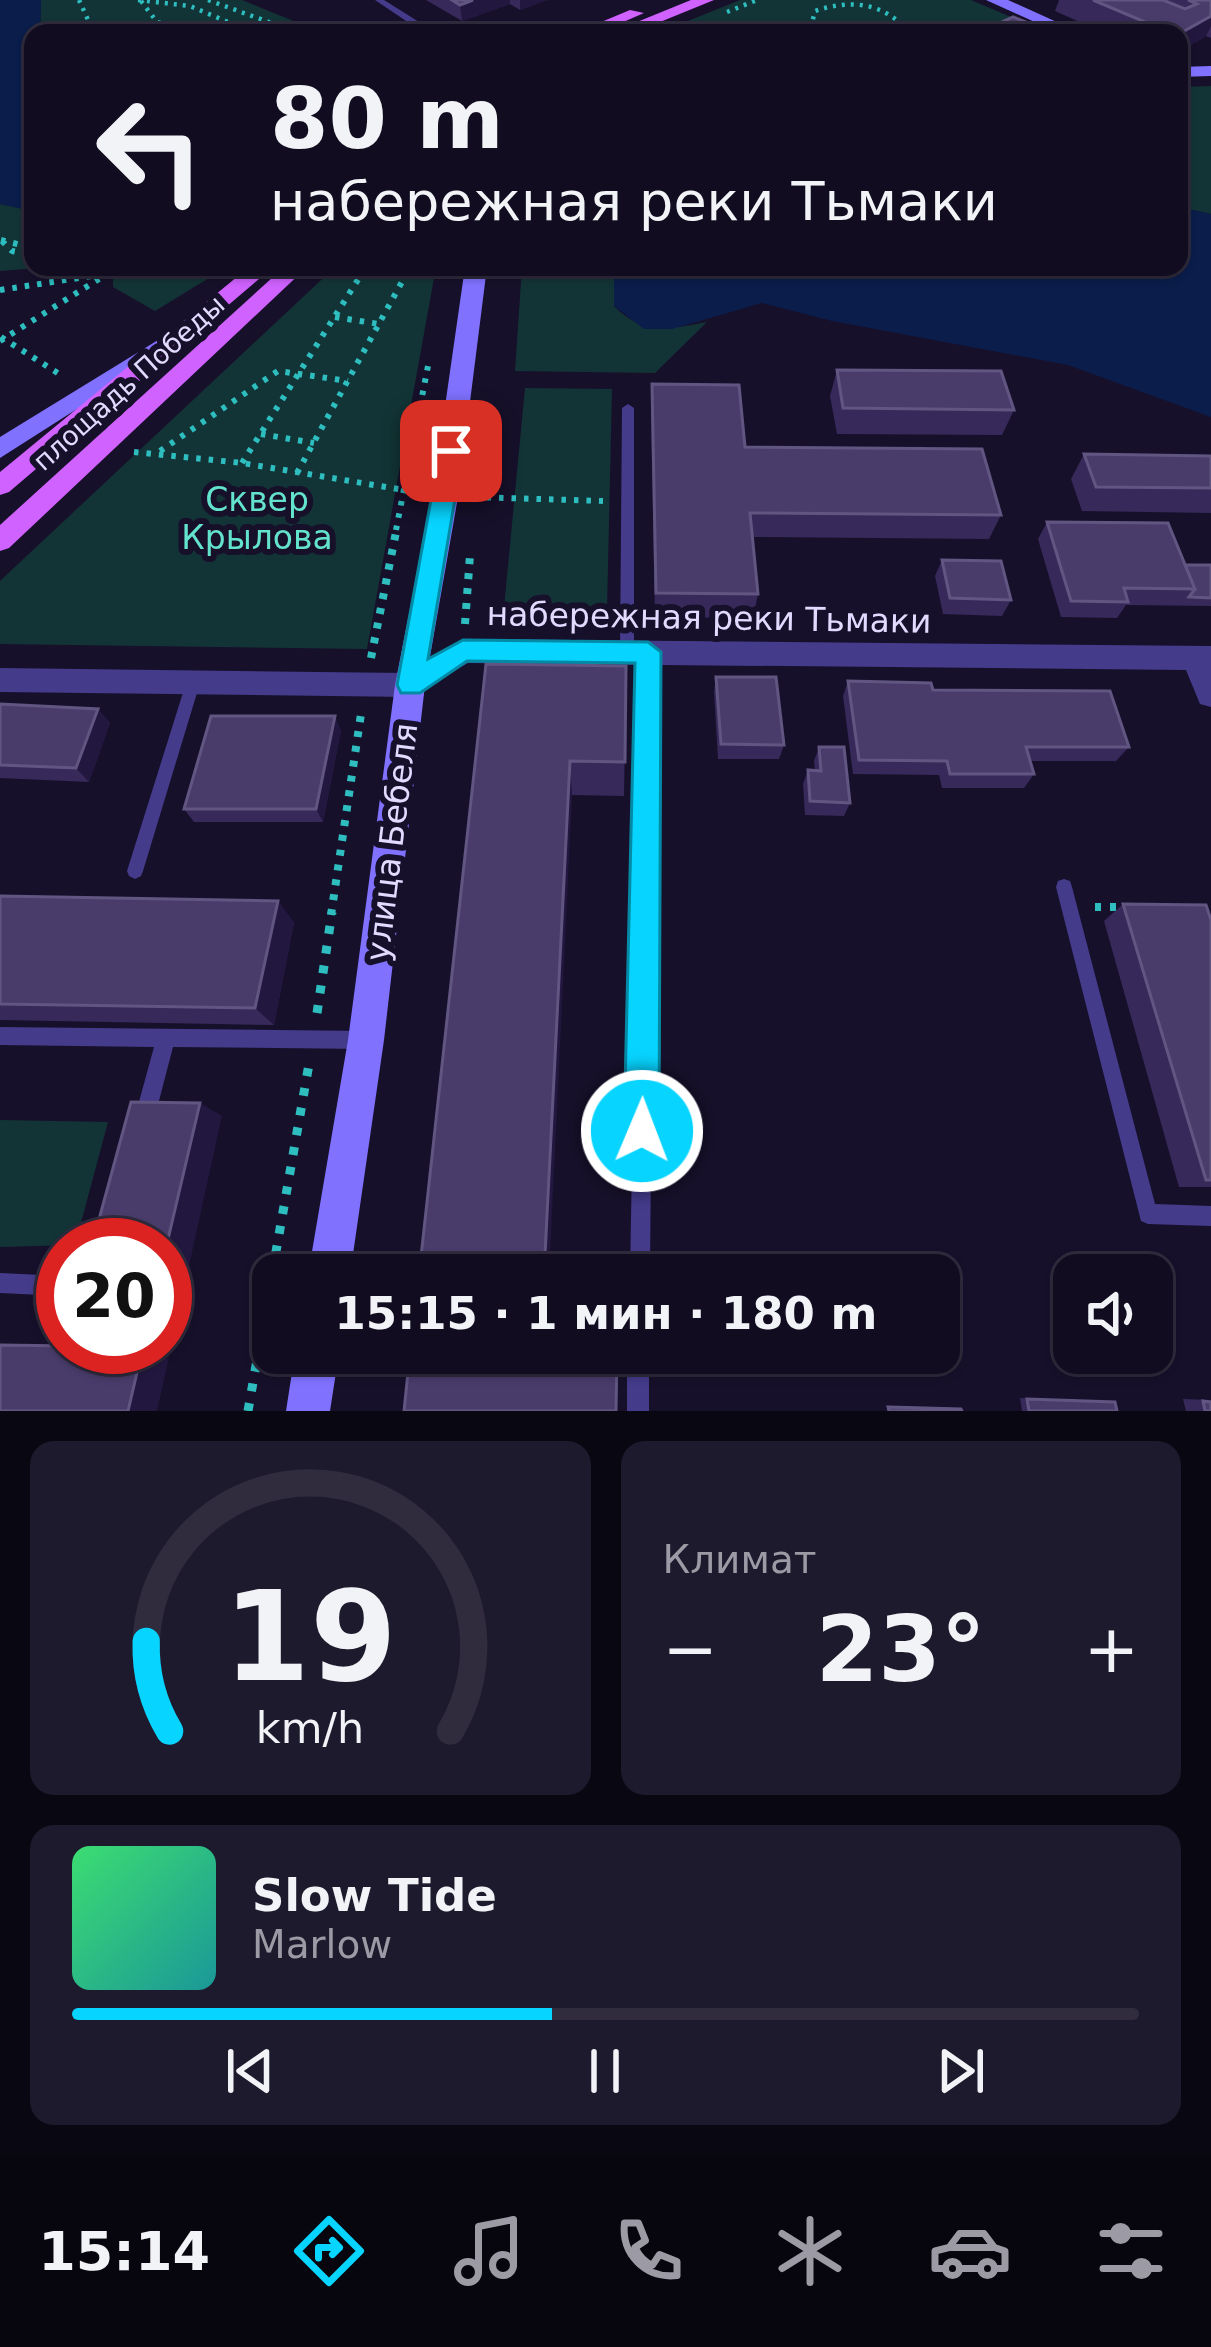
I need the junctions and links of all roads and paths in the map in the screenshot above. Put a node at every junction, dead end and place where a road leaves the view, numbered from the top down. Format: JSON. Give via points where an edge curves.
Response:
{"nodes":[{"id":1,"x":139,"y":0,"type":"edge"},
{"id":2,"x":208,"y":0,"type":"edge"},
{"id":3,"x":379,"y":0,"type":"edge"},
{"id":4,"x":670,"y":0,"type":"edge"},
{"id":5,"x":706,"y":0,"type":"edge"},
{"id":6,"x":809,"y":0,"type":"edge"},
{"id":7,"x":994,"y":0,"type":"edge"},
{"id":8,"x":858,"y":2,"type":"edge"},
{"id":9,"x":823,"y":7,"type":"junction"},
{"id":10,"x":166,"y":24,"type":"edge"},
{"id":11,"x":233,"y":24,"type":"edge"},
{"id":12,"x":274,"y":24,"type":"edge"},
{"id":13,"x":423,"y":24,"type":"edge"},
{"id":14,"x":607,"y":24,"type":"edge"},
{"id":15,"x":642,"y":24,"type":"edge"},
{"id":16,"x":816,"y":24,"type":"edge"},
{"id":17,"x":894,"y":24,"type":"edge"},
{"id":18,"x":1051,"y":24,"type":"edge"},
{"id":19,"x":89,"y":276,"type":"edge"},
{"id":20,"x":103,"y":276,"type":"edge"},
{"id":21,"x":252,"y":276,"type":"edge"},
{"id":22,"x":286,"y":276,"type":"edge"},
{"id":23,"x":360,"y":276,"type":"edge"},
{"id":24,"x":405,"y":276,"type":"edge"},
{"id":25,"x":446,"y":276,"type":"edge"},
{"id":26,"x":475,"y":276,"type":"edge"},
{"id":27,"x":0,"y":290,"type":"edge"},
{"id":28,"x":442,"y":294,"type":"dead end"},
{"id":29,"x":218,"y":308,"type":"junction"},
{"id":30,"x":335,"y":317,"type":"junction"},
{"id":31,"x":379,"y":324,"type":"junction"},
{"id":32,"x":2,"y":339,"type":"edge"},
{"id":33,"x":429,"y":359,"type":"dead end"},
{"id":34,"x":300,"y":374,"type":"junction"},
{"id":35,"x":348,"y":381,"type":"junction"},
{"id":36,"x":74,"y":383,"type":"dead end"},
{"id":37,"x":628,"y":409,"type":"dead end"},
{"id":38,"x":261,"y":434,"type":"junction"},
{"id":39,"x":314,"y":443,"type":"junction"},
{"id":40,"x":0,"y":449,"type":"edge"},
{"id":41,"x":121,"y":452,"type":"dead end"},
{"id":42,"x":159,"y":452,"type":"junction"},
{"id":43,"x":242,"y":463,"type":"junction"},
{"id":44,"x":296,"y":473,"type":"junction"},
{"id":45,"x":0,"y":486,"type":"edge"},
{"id":46,"x":404,"y":490,"type":"junction"},
{"id":47,"x":445,"y":496,"type":"junction"},
{"id":48,"x":627,"y":502,"type":"junction"},
{"id":49,"x":0,"y":541,"type":"edge"},
{"id":50,"x":638,"y":652,"type":"junction"},
{"id":51,"x":1203,"y":658,"type":"edge"},
{"id":52,"x":0,"y":680,"type":"edge"},
{"id":53,"x":193,"y":683,"type":"junction"},
{"id":54,"x":366,"y":685,"type":"junction"},
{"id":55,"x":410,"y":685,"type":"junction"},
{"id":56,"x":1211,"y":695,"type":"edge"},
{"id":57,"x":135,"y":871,"type":"dead end"},
{"id":58,"x":1064,"y":886,"type":"dead end"},
{"id":59,"x":1070,"y":907,"type":"junction"},
{"id":60,"x":1140,"y":907,"type":"edge"},
{"id":61,"x":0,"y":1036,"type":"edge"},
{"id":62,"x":166,"y":1038,"type":"junction"},
{"id":63,"x":313,"y":1040,"type":"junction"},
{"id":64,"x":366,"y":1040,"type":"junction"},
{"id":65,"x":136,"y":1153,"type":"edge"},
{"id":66,"x":1211,"y":1216,"type":"edge"},
{"id":67,"x":332,"y":1254,"type":"edge"},
{"id":68,"x":640,"y":1254,"type":"edge"},
{"id":69,"x":0,"y":1283,"type":"edge"},
{"id":70,"x":36,"y":1285,"type":"edge"},
{"id":71,"x":314,"y":1374,"type":"edge"},
{"id":72,"x":638,"y":1374,"type":"edge"},
{"id":73,"x":248,"y":1411,"type":"edge"},
{"id":74,"x":308,"y":1411,"type":"edge"},
{"id":75,"x":638,"y":1411,"type":"edge"}],
"edges":[{"from":1,"to":10,"type":"path","via":[[144,13]]},
{"from":1,"to":11,"type":"path","via":[[190,6]]},
{"from":2,"to":12,"type":"path"},
{"from":3,"to":13,"type":"lane"},
{"from":4,"to":14,"type":"main road"},
{"from":5,"to":15,"type":"main road"},
{"from":6,"to":9,"type":"path"},
{"from":7,"to":18,"type":"street"},
{"from":8,"to":9,"type":"path"},
{"from":8,"to":17,"type":"path","via":[[892,15]]},
{"from":9,"to":16,"type":"path","via":[[812,17]]},
{"from":19,"to":27,"type":"path"},
{"from":20,"to":32,"type":"path"},
{"from":21,"to":29,"type":"main road","name":"площадь Победы"},
{"from":22,"to":49,"type":"main road","name":"площадь Победы"},
{"from":23,"to":30,"type":"path"},
{"from":24,"to":31,"type":"path"},
{"from":25,"to":28,"type":"path"},
{"from":26,"to":47,"type":"street","name":"улица Бебеля"},
{"from":29,"to":40,"type":"street","name":"площадь Победы"},
{"from":29,"to":45,"type":"main road","name":"площадь Победы"},
{"from":30,"to":31,"type":"path"},
{"from":30,"to":34,"type":"path"},
{"from":31,"to":35,"type":"path"},
{"from":32,"to":36,"type":"path"},
{"from":33,"to":46,"type":"path"},
{"from":34,"to":35,"type":"path"},
{"from":34,"to":38,"type":"path"},
{"from":34,"to":42,"type":"path","via":[[278,371]]},
{"from":35,"to":39,"type":"path"},
{"from":37,"to":48,"type":"lane"},
{"from":38,"to":39,"type":"path"},
{"from":38,"to":43,"type":"path"},
{"from":39,"to":44,"type":"path"},
{"from":41,"to":42,"type":"path"},
{"from":42,"to":43,"type":"path"},
{"from":43,"to":44,"type":"path"},
{"from":44,"to":46,"type":"path"},
{"from":46,"to":54,"type":"path"},
{"from":47,"to":48,"type":"path"},
{"from":47,"to":55,"type":"street","name":"улица Бебеля"},
{"from":48,"to":50,"type":"lane"},
{"from":50,"to":51,"type":"street","name":"набережная реки Тьмаки"},
{"from":50,"to":55,"type":"street","name":"набережная реки Тьмаки","via":[[463,651]]},
{"from":50,"to":68,"type":"lane"},
{"from":51,"to":56,"type":"street"},
{"from":52,"to":53,"type":"street"},
{"from":53,"to":54,"type":"street"},
{"from":53,"to":57,"type":"lane"},
{"from":54,"to":55,"type":"street"},
{"from":54,"to":63,"type":"path"},
{"from":55,"to":64,"type":"street","name":"улица Бебеля"},
{"from":58,"to":59,"type":"lane"},
{"from":59,"to":60,"type":"path"},
{"from":59,"to":66,"type":"lane","via":[[1148,1214]]},
{"from":61,"to":62,"type":"lane"},
{"from":62,"to":63,"type":"lane"},
{"from":62,"to":65,"type":"lane"},
{"from":63,"to":64,"type":"lane"},
{"from":63,"to":73,"type":"path"},
{"from":64,"to":67,"type":"street","name":"улица Бебеля"},
{"from":69,"to":70,"type":"lane"},
{"from":71,"to":74,"type":"street"},
{"from":72,"to":75,"type":"lane"}]}
